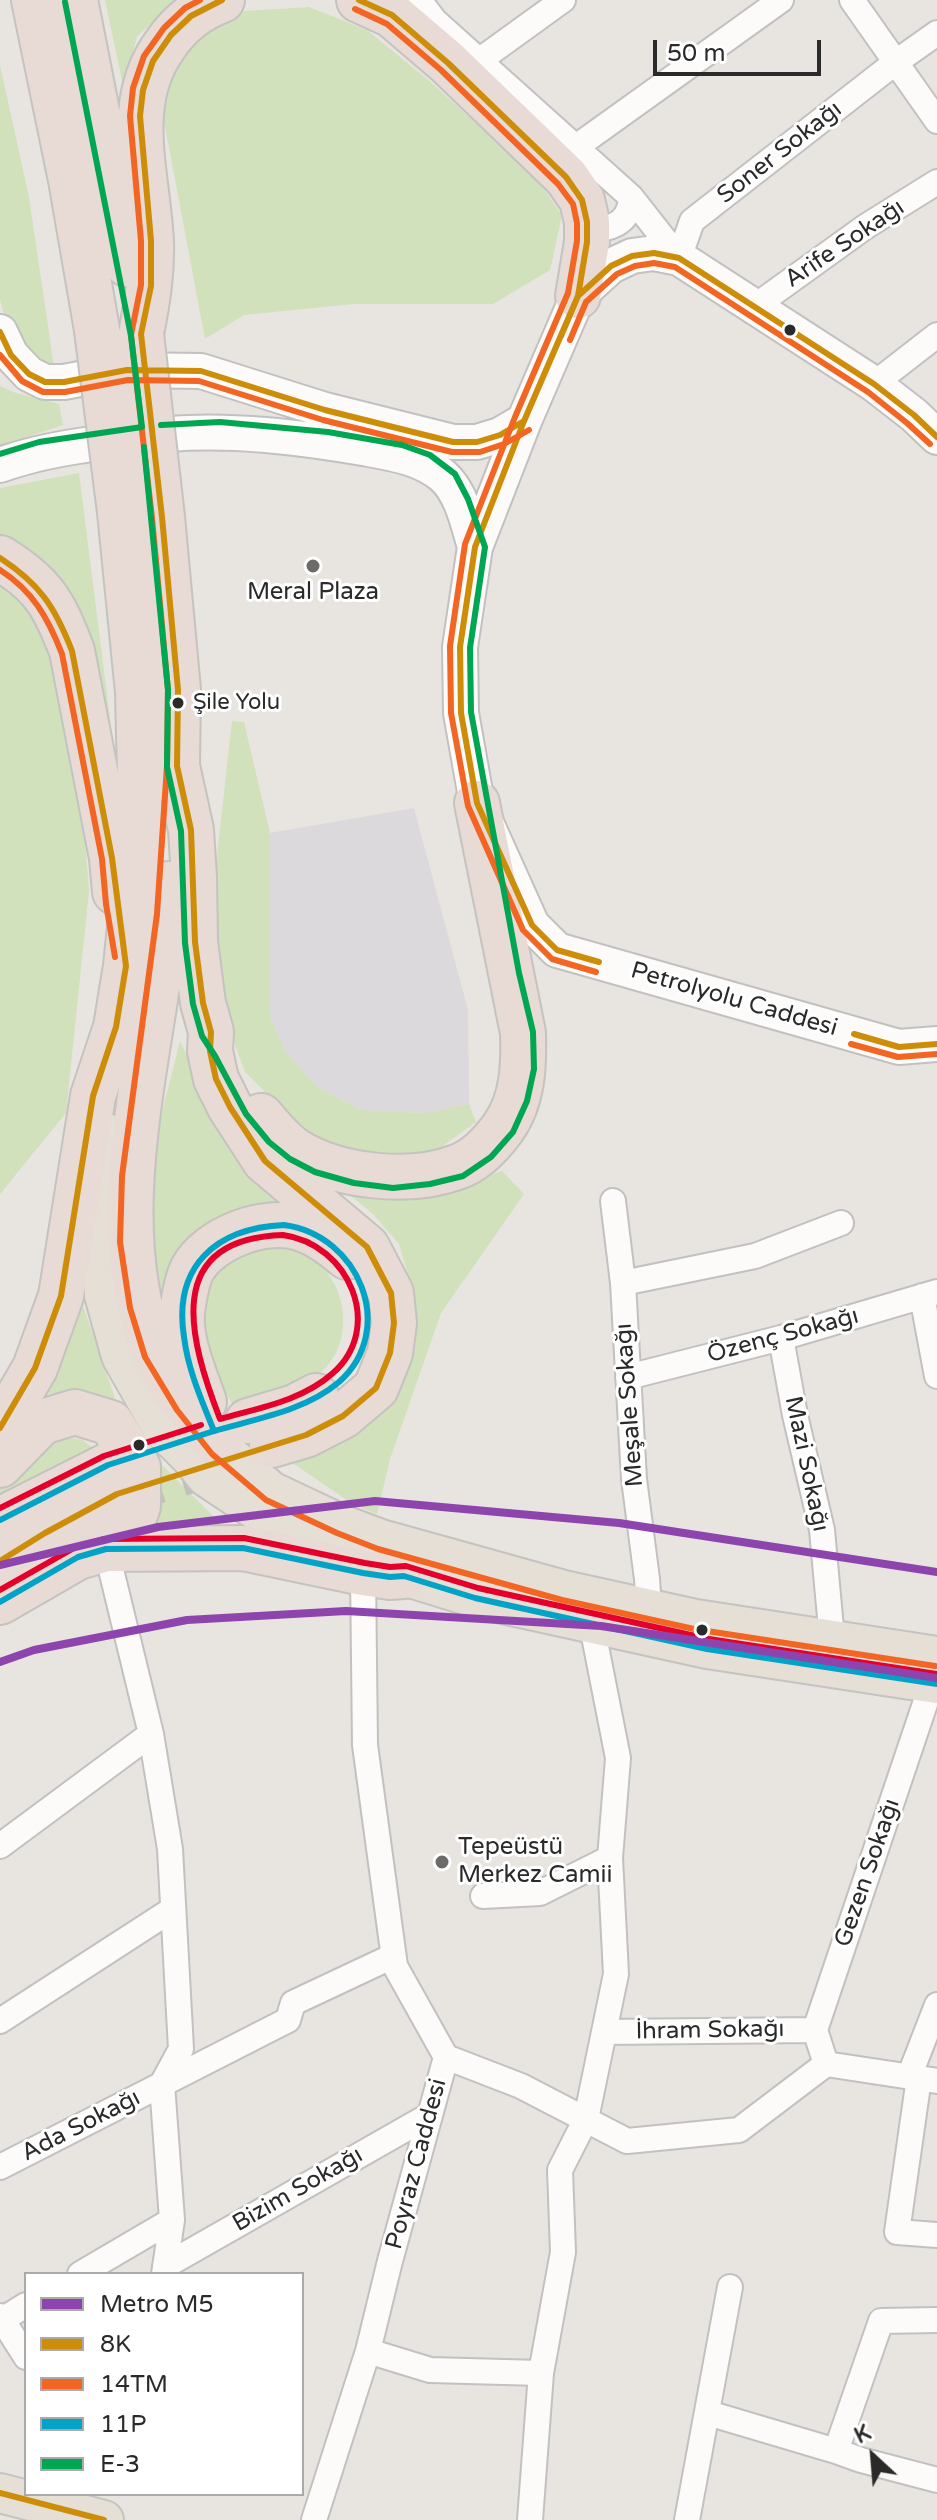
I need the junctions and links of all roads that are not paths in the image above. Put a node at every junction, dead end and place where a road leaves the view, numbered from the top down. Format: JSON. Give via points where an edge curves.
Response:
{"nodes":[{"id":1,"x":3,"y":0,"type":"edge"},
{"id":2,"x":34,"y":0,"type":"edge"},
{"id":3,"x":75,"y":0,"type":"edge"},
{"id":4,"x":222,"y":0,"type":"edge"},
{"id":5,"x":359,"y":0,"type":"edge"},
{"id":6,"x":419,"y":0,"type":"edge"},
{"id":7,"x":563,"y":0,"type":"edge"},
{"id":8,"x":781,"y":0,"type":"edge"},
{"id":9,"x":852,"y":0,"type":"edge"},
{"id":10,"x":937,"y":33,"type":"edge"},
{"id":11,"x":480,"y":60,"type":"junction"},
{"id":12,"x":896,"y":62,"type":"junction"},
{"id":13,"x":937,"y":121,"type":"edge"},
{"id":14,"x":576,"y":147,"type":"junction"},
{"id":15,"x":71,"y":180,"type":"junction"},
{"id":16,"x":937,"y":182,"type":"edge"},
{"id":17,"x":631,"y":197,"type":"junction"},
{"id":18,"x":587,"y":222,"type":"junction"},
{"id":19,"x":679,"y":258,"type":"junction"},
{"id":20,"x":578,"y":296,"type":"junction"},
{"id":21,"x":754,"y":307,"type":"junction"},
{"id":22,"x":0,"y":332,"type":"edge"},
{"id":23,"x":141,"y":334,"type":"junction"},
{"id":24,"x":937,"y":335,"type":"edge"},
{"id":25,"x":874,"y":384,"type":"junction"},
{"id":26,"x":524,"y":421,"type":"junction"},
{"id":27,"x":937,"y":437,"type":"edge"},
{"id":28,"x":0,"y":465,"type":"edge"},
{"id":29,"x":141,"y":514,"type":"junction"},
{"id":30,"x":475,"y":547,"type":"junction"},
{"id":31,"x":0,"y":558,"type":"edge"},
{"id":32,"x":177,"y":766,"type":"junction"},
{"id":33,"x":477,"y":803,"type":"junction"},
{"id":34,"x":126,"y":966,"type":"junction"},
{"id":35,"x":116,"y":1027,"type":"junction"},
{"id":36,"x":211,"y":1032,"type":"junction"},
{"id":37,"x":937,"y":1044,"type":"edge"},
{"id":38,"x":613,"y":1201,"type":"dead end"},
{"id":39,"x":841,"y":1223,"type":"dead end"},
{"id":40,"x":623,"y":1283,"type":"junction"},
{"id":41,"x":929,"y":1294,"type":"edge"},
{"id":42,"x":781,"y":1338,"type":"junction"},
{"id":43,"x":937,"y":1376,"type":"edge"},
{"id":44,"x":628,"y":1377,"type":"junction"},
{"id":45,"x":0,"y":1428,"type":"edge"},
{"id":46,"x":246,"y":1437,"type":"junction"},
{"id":47,"x":0,"y":1465,"type":"edge"},
{"id":48,"x":0,"y":1520,"type":"edge"},
{"id":49,"x":106,"y":1549,"type":"junction"},
{"id":50,"x":0,"y":1561,"type":"edge"},
{"id":51,"x":384,"y":1574,"type":"junction"},
{"id":52,"x":0,"y":1602,"type":"edge"},
{"id":53,"x":649,"y":1608,"type":"junction"},
{"id":54,"x":592,"y":1626,"type":"junction"},
{"id":55,"x":832,"y":1639,"type":"junction"},
{"id":56,"x":935,"y":1674,"type":"edge"},
{"id":57,"x":151,"y":1734,"type":"junction"},
{"id":58,"x":0,"y":1846,"type":"edge"},
{"id":59,"x":610,"y":1858,"type":"junction"},
{"id":60,"x":483,"y":1896,"type":"dead end"},
{"id":61,"x":173,"y":1909,"type":"junction"},
{"id":62,"x":393,"y":1956,"type":"junction"},
{"id":63,"x":937,"y":2005,"type":"edge"},
{"id":64,"x":0,"y":2021,"type":"edge"},
{"id":65,"x":815,"y":2030,"type":"junction"},
{"id":66,"x":604,"y":2032,"type":"junction"},
{"id":67,"x":446,"y":2057,"type":"junction"},
{"id":68,"x":826,"y":2064,"type":"junction"},
{"id":69,"x":922,"y":2079,"type":"edge"},
{"id":70,"x":162,"y":2084,"type":"junction"},
{"id":71,"x":430,"y":2115,"type":"junction"},
{"id":72,"x":586,"y":2119,"type":"junction"},
{"id":73,"x":0,"y":2167,"type":"edge"},
{"id":74,"x":172,"y":2220,"type":"junction"},
{"id":75,"x":937,"y":2235,"type":"edge"},
{"id":76,"x":165,"y":2270,"type":"edge"},
{"id":77,"x":83,"y":2272,"type":"edge"},
{"id":78,"x":730,"y":2287,"type":"dead end"},
{"id":79,"x":24,"y":2306,"type":"edge"},
{"id":80,"x":1,"y":2319,"type":"edge"},
{"id":81,"x":937,"y":2320,"type":"edge"},
{"id":82,"x":368,"y":2351,"type":"junction"},
{"id":83,"x":24,"y":2354,"type":"edge"},
{"id":84,"x":541,"y":2373,"type":"junction"},
{"id":85,"x":705,"y":2424,"type":"junction"},
{"id":86,"x":836,"y":2451,"type":"junction"},
{"id":87,"x":937,"y":2480,"type":"edge"},
{"id":88,"x":0,"y":2493,"type":"edge"},
{"id":89,"x":109,"y":2496,"type":"edge"},
{"id":90,"x":103,"y":2520,"type":"edge"},
{"id":91,"x":314,"y":2520,"type":"edge"},
{"id":92,"x":530,"y":2520,"type":"edge"},
{"id":93,"x":687,"y":2520,"type":"edge"}],
"edges":[{"from":1,"to":15,"type":"highway","via":[[26,86]]},
{"from":2,"to":15,"type":"highway"},
{"from":3,"to":23,"type":"highway"},
{"from":4,"to":23,"type":"highway","via":[[191,16],[171,35],[153,61],[143,90],[140,141],[151,286]]},
{"from":5,"to":18,"type":"highway","via":[[392,15],[566,177],[582,200]]},
{"from":6,"to":11,"type":"street"},
{"from":7,"to":11,"type":"street"},
{"from":8,"to":14,"type":"street"},
{"from":9,"to":12,"type":"street"},
{"from":10,"to":12,"type":"street","name":"Soner Sokağı"},
{"from":11,"to":14,"type":"street"},
{"from":12,"to":13,"type":"street"},
{"from":12,"to":19,"type":"street","name":"Soner Sokağı","via":[[692,221]]},
{"from":14,"to":17,"type":"street"},
{"from":15,"to":29,"type":"highway","bridge":true,"via":[[97,330]]},
{"from":16,"to":21,"type":"street","name":"Arife Sokağı"},
{"from":17,"to":18,"type":"street","via":[[627,216],[619,224],[596,229]]},
{"from":17,"to":19,"type":"street"},
{"from":18,"to":20,"type":"highway"},
{"from":19,"to":20,"type":"main road","via":[[632,256],[611,266]]},
{"from":19,"to":21,"type":"main road"},
{"from":20,"to":26,"type":"main road","name":"Petrolyolu Caddesi"},
{"from":21,"to":25,"type":"main road"},
{"from":22,"to":26,"type":"main road","via":[[11,355],[45,382],[127,370],[201,371],[453,442],[477,442]]},
{"from":23,"to":29,"type":"highway","bridge":true},
{"from":24,"to":25,"type":"street"},
{"from":25,"to":27,"type":"main road"},
{"from":26,"to":30,"type":"main road","name":"Petrolyolu Caddesi"},
{"from":28,"to":30,"type":"main road","via":[[40,452],[166,434],[219,432],[327,442],[399,455],[440,473],[459,502]]},
{"from":29,"to":32,"type":"highway","via":[[178,690]]},
{"from":29,"to":34,"type":"highway","via":[[138,848]]},
{"from":30,"to":33,"type":"main road","name":"Petrolyolu Caddesi","via":[[460,647],[461,713]]},
{"from":31,"to":34,"type":"highway","via":[[24,572],[46,595],[72,651],[112,858]]},
{"from":32,"to":36,"type":"highway","via":[[191,830],[195,942]]},
{"from":32,"to":46,"type":"highway","via":[[167,915],[137,1131],[130,1241],[140,1307],[154,1353],[186,1405]]},
{"from":33,"to":36,"type":"highway","via":[[523,1033],[524,1069],[505,1126],[485,1149],[459,1167],[394,1178],[318,1162],[276,1135],[254,1108]]},
{"from":33,"to":37,"type":"main road","name":"Petrolyolu Caddesi","via":[[532,925],[557,950],[899,1047]]},
{"from":34,"to":35,"type":"highway"},
{"from":35,"to":45,"type":"highway","via":[[93,1096],[61,1296],[35,1368]]},
{"from":35,"to":51,"type":"main road","via":[[100,1238],[104,1295],[121,1356],[163,1430],[206,1477],[287,1528]]},
{"from":36,"to":46,"type":"highway","via":[[216,1079],[230,1107],[265,1161],[367,1247],[391,1293],[394,1323],[390,1353],[376,1388],[343,1416],[306,1435]]},
{"from":38,"to":40,"type":"street","name":"Meşale Sokağı"},
{"from":39,"to":40,"type":"street","via":[[755,1256]]},
{"from":40,"to":44,"type":"street","name":"Meşale Sokağı"},
{"from":41,"to":42,"type":"street","name":"Özenç Sokağı"},
{"from":41,"to":43,"type":"street"},
{"from":42,"to":44,"type":"street","name":"Özenç Sokağı"},
{"from":42,"to":55,"type":"street","name":"Mazi Sokağı","via":[[822,1530]]},
{"from":44,"to":53,"type":"street","name":"Meşale Sokağı"},
{"from":46,"to":46,"type":"highway","via":[[186,1350],[184,1296],[192,1271],[214,1246],[265,1226],[297,1227],[348,1258],[359,1278],[367,1323],[362,1353],[328,1390]]},
{"from":46,"to":53,"type":"main road","via":[[271,1491],[341,1524],[564,1590]]},
{"from":47,"to":49,"type":"highway","via":[[42,1422],[75,1412],[111,1423],[138,1467],[138,1506],[129,1531]]},
{"from":48,"to":50,"type":"highway","via":[[114,1479]]},
{"from":49,"to":51,"type":"highway","via":[[243,1548]]},
{"from":49,"to":52,"type":"highway","via":[[78,1557]]},
{"from":49,"to":57,"type":"street"},
{"from":51,"to":54,"type":"main road"},
{"from":51,"to":62,"type":"street","name":"Poyraz Caddesi","via":[[365,1745]]},
{"from":53,"to":55,"type":"main road"},
{"from":54,"to":56,"type":"main road","via":[[707,1649]]},
{"from":54,"to":59,"type":"street","via":[[618,1758]]},
{"from":55,"to":56,"type":"main road"},
{"from":56,"to":65,"type":"street","name":"Gezen Sokağı"},
{"from":57,"to":58,"type":"street"},
{"from":57,"to":61,"type":"street","via":[[170,1849]]},
{"from":59,"to":60,"type":"street","via":[[540,1893]]},
{"from":59,"to":66,"type":"street","via":[[616,1974]]},
{"from":61,"to":64,"type":"street"},
{"from":61,"to":70,"type":"street","via":[[181,2049]]},
{"from":62,"to":67,"type":"street","name":"Poyraz Caddesi"},
{"from":62,"to":70,"type":"street","name":"Ada Sokağı","via":[[293,2003],[288,2020]]},
{"from":63,"to":69,"type":"street"},
{"from":65,"to":66,"type":"street","name":"İhram Sokağı"},
{"from":65,"to":68,"type":"street"},
{"from":66,"to":72,"type":"street"},
{"from":67,"to":71,"type":"street","name":"Poyraz Caddesi"},
{"from":67,"to":72,"type":"street"},
{"from":68,"to":69,"type":"street"},
{"from":68,"to":72,"type":"street","via":[[739,2130],[627,2141]]},
{"from":69,"to":75,"type":"street","via":[[897,2232]]},
{"from":70,"to":73,"type":"street","name":"Ada Sokağı"},
{"from":70,"to":74,"type":"street"},
{"from":71,"to":76,"type":"street","name":"Bizim Sokağı"},
{"from":71,"to":82,"type":"street","name":"Poyraz Caddesi"},
{"from":72,"to":84,"type":"street","via":[[560,2170],[563,2252]]},
{"from":74,"to":76,"type":"street"},
{"from":74,"to":77,"type":"street"},
{"from":78,"to":85,"type":"street"},
{"from":79,"to":80,"type":"street"},
{"from":80,"to":83,"type":"street"},
{"from":81,"to":86,"type":"street","via":[[881,2321]]},
{"from":82,"to":84,"type":"street","via":[[430,2370]]},
{"from":82,"to":91,"type":"street","name":"Poyraz Caddesi"},
{"from":84,"to":92,"type":"street"},
{"from":85,"to":86,"type":"street"},
{"from":85,"to":93,"type":"street"},
{"from":86,"to":87,"type":"street"},
{"from":88,"to":90,"type":"main road"},
{"from":89,"to":90,"type":"main road"}]}
